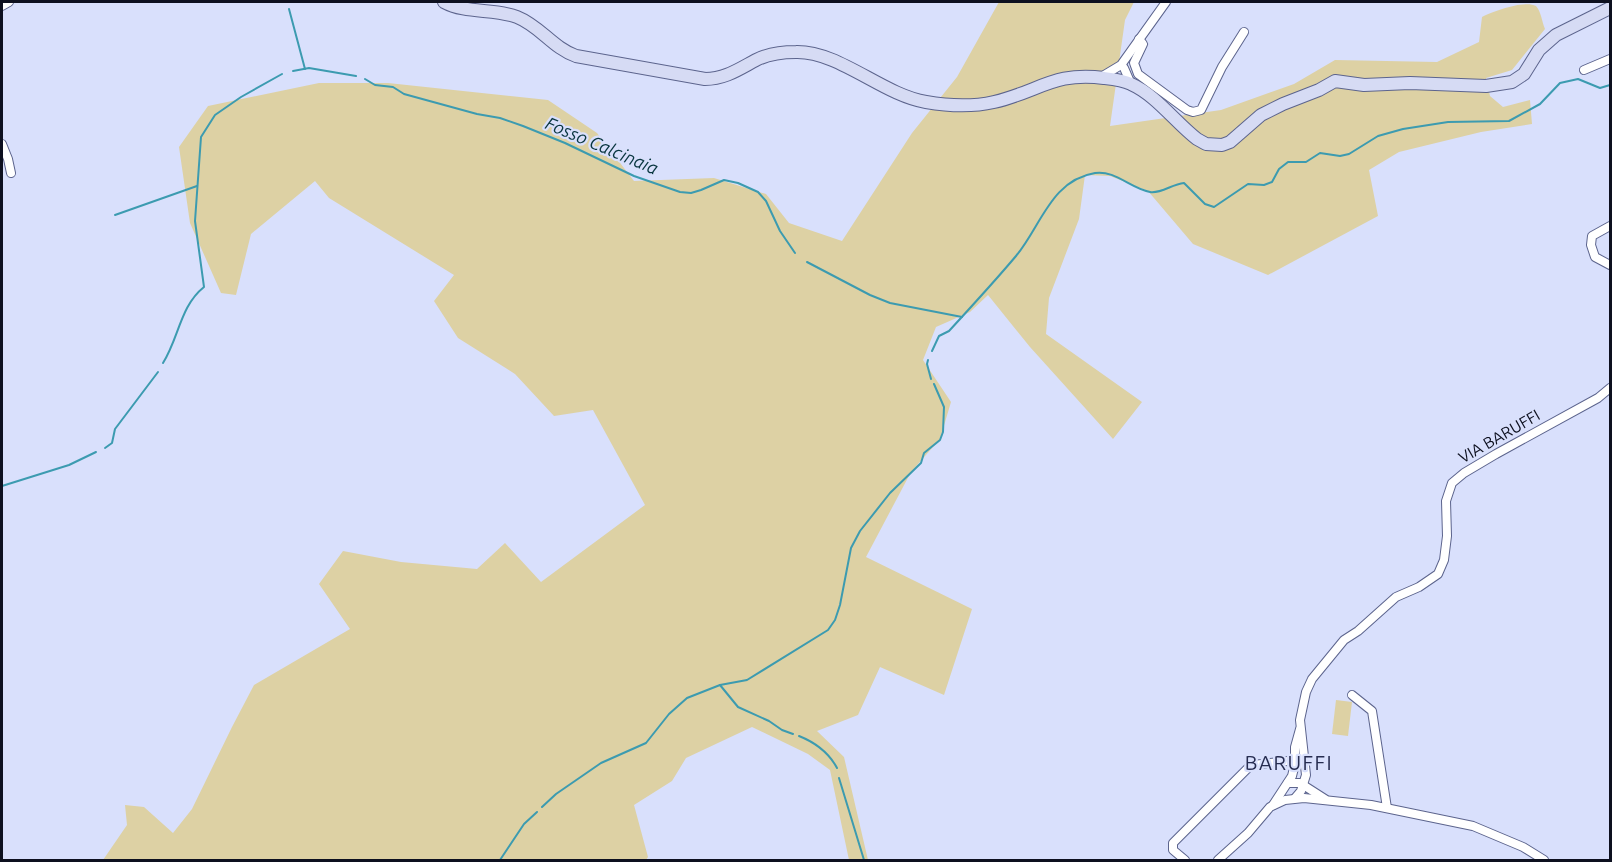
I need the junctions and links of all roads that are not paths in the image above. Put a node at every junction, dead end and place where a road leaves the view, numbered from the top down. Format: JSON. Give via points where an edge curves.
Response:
{"nodes":[{"id":1,"x":9,"y":2,"type":"edge"},
{"id":2,"x":444,"y":2,"type":"edge"},
{"id":3,"x":1166,"y":2,"type":"edge"},
{"id":4,"x":2,"y":6,"type":"edge"},
{"id":5,"x":1611,"y":8,"type":"edge"},
{"id":6,"x":1244,"y":32,"type":"dead end"},
{"id":7,"x":1139,"y":39,"type":"junction"},
{"id":8,"x":1611,"y":59,"type":"edge"},
{"id":9,"x":1122,"y":68,"type":"junction"},
{"id":10,"x":1584,"y":70,"type":"dead end"},
{"id":11,"x":1164,"y":102,"type":"junction"},
{"id":12,"x":2,"y":144,"type":"edge"},
{"id":13,"x":11,"y":173,"type":"dead end"},
{"id":14,"x":1611,"y":226,"type":"edge"},
{"id":15,"x":1611,"y":265,"type":"edge"},
{"id":16,"x":1611,"y":388,"type":"edge"},
{"id":17,"x":1352,"y":695,"type":"dead end"},
{"id":18,"x":1300,"y":726,"type":"junction"},
{"id":19,"x":1306,"y":759,"type":"junction"},
{"id":20,"x":1295,"y":760,"type":"junction"},
{"id":21,"x":1288,"y":783,"type":"junction"},
{"id":22,"x":1304,"y":784,"type":"junction"},
{"id":23,"x":1295,"y":798,"type":"junction"},
{"id":24,"x":1326,"y":799,"type":"junction"},
{"id":25,"x":1270,"y":807,"type":"junction"},
{"id":26,"x":1387,"y":808,"type":"junction"},
{"id":27,"x":1185,"y":861,"type":"edge"},
{"id":28,"x":1218,"y":861,"type":"edge"},
{"id":29,"x":1544,"y":861,"type":"edge"}],
"edges":[{"from":1,"to":4,"type":"street"},
{"from":2,"to":9,"type":"main road","via":[[519,18],[576,56],[705,79],[721,78],[768,56],[803,52],[823,57],[916,100],[964,105],[994,102],[1065,77],[1099,77]]},
{"from":3,"to":7,"type":"street"},
{"from":5,"to":11,"type":"main road","via":[[1556,35],[1539,50],[1524,74],[1512,82],[1364,85],[1335,81],[1260,115],[1222,145],[1197,140]]},
{"from":6,"to":11,"type":"street","via":[[1200,110],[1193,112]]},
{"from":7,"to":9,"type":"street"},
{"from":7,"to":11,"type":"street","via":[[1143,44],[1134,63],[1138,74]]},
{"from":8,"to":10,"type":"street"},
{"from":9,"to":11,"type":"main road","via":[[1131,84]]},
{"from":12,"to":13,"type":"street"},
{"from":14,"to":15,"type":"street","via":[[1593,236],[1590,244],[1595,257]]},
{"from":16,"to":18,"type":"street","name":"VIA BARUFFI","via":[[1452,483],[1446,501],[1444,560],[1438,574],[1396,597],[1332,653],[1306,692]]},
{"from":17,"to":26,"type":"street","via":[[1372,711]]},
{"from":18,"to":19,"type":"street","name":"VIA BARUFFI"},
{"from":18,"to":20,"type":"street","name":"VIA BARUFFI"},
{"from":19,"to":20,"type":"street"},
{"from":19,"to":22,"type":"street","name":"VIA BARUFFI"},
{"from":20,"to":21,"type":"street","name":"VIA BARUFFI"},
{"from":20,"to":27,"type":"street","via":[[1248,768],[1173,843],[1173,850]]},
{"from":21,"to":22,"type":"street"},
{"from":21,"to":23,"type":"street"},
{"from":21,"to":25,"type":"street","name":"VIA BARUFFI"},
{"from":22,"to":23,"type":"street","name":"VIA BARUFFI"},
{"from":22,"to":24,"type":"street"},
{"from":23,"to":24,"type":"street"},
{"from":23,"to":25,"type":"street"},
{"from":24,"to":26,"type":"street"},
{"from":25,"to":28,"type":"street","name":"VIA BARUFFI"},
{"from":26,"to":29,"type":"street","via":[[1473,826]]}]}
